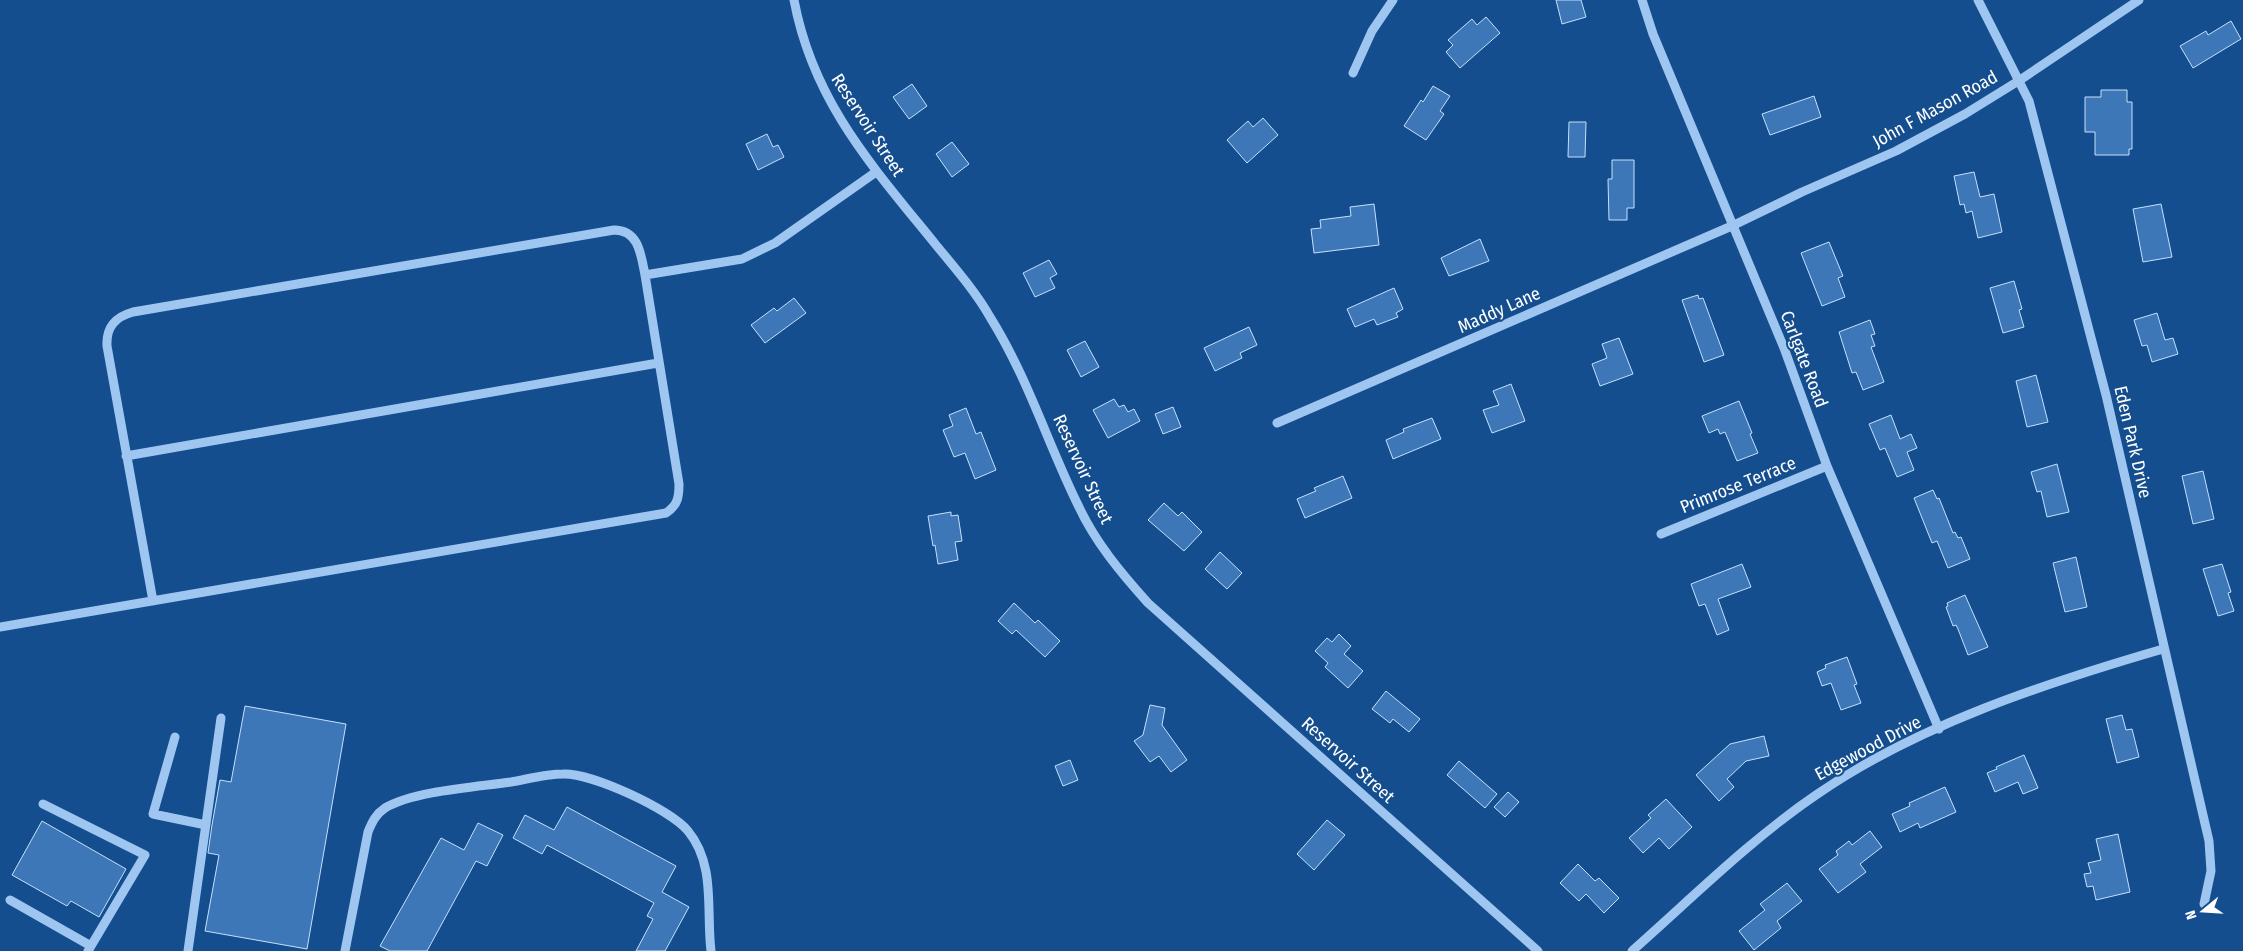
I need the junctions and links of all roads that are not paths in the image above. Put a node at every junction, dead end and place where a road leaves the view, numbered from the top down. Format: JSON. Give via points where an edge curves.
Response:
{"nodes":[{"id":1,"x":794,"y":0,"type":"edge"},
{"id":2,"x":1393,"y":0,"type":"edge"},
{"id":3,"x":1642,"y":0,"type":"edge"},
{"id":4,"x":1978,"y":0,"type":"edge"},
{"id":5,"x":2139,"y":0,"type":"edge"},
{"id":6,"x":1353,"y":73,"type":"dead end"},
{"id":7,"x":2020,"y":80,"type":"junction"},
{"id":8,"x":876,"y":172,"type":"junction"},
{"id":9,"x":1734,"y":225,"type":"junction"},
{"id":10,"x":645,"y":275,"type":"junction"},
{"id":11,"x":658,"y":363,"type":"junction"},
{"id":12,"x":1277,"y":423,"type":"dead end"},
{"id":13,"x":126,"y":456,"type":"junction"},
{"id":14,"x":1827,"y":466,"type":"junction"},
{"id":15,"x":1661,"y":534,"type":"dead end"},
{"id":16,"x":152,"y":601,"type":"junction"},
{"id":17,"x":0,"y":627,"type":"edge"},
{"id":18,"x":2163,"y":649,"type":"junction"},
{"id":19,"x":221,"y":718,"type":"dead end"},
{"id":20,"x":1939,"y":729,"type":"junction"},
{"id":21,"x":175,"y":737,"type":"dead end"},
{"id":22,"x":43,"y":804,"type":"dead end"},
{"id":23,"x":206,"y":825,"type":"junction"},
{"id":24,"x":10,"y":900,"type":"dead end"},
{"id":25,"x":2204,"y":904,"type":"dead end"},
{"id":26,"x":90,"y":948,"type":"edge"},
{"id":27,"x":188,"y":951,"type":"edge"},
{"id":28,"x":345,"y":951,"type":"edge"},
{"id":29,"x":711,"y":951,"type":"edge"},
{"id":30,"x":1538,"y":951,"type":"edge"},
{"id":31,"x":1632,"y":951,"type":"edge"}],
"edges":[{"from":1,"to":8,"type":"street","name":"Reservoir Street","via":[[808,54],[820,84]]},
{"from":2,"to":6,"type":"street","via":[[1372,31]]},
{"from":3,"to":9,"type":"street","name":"Carlgate Road","via":[[1653,34]]},
{"from":4,"to":7,"type":"street","name":"Eden Park Drive"},
{"from":5,"to":7,"type":"street","name":"John F Mason Road"},
{"from":7,"to":9,"type":"street","name":"John F Mason Road","via":[[1896,151]]},
{"from":7,"to":18,"type":"street","name":"Eden Park Drive","via":[[2029,101],[2106,395]]},
{"from":8,"to":10,"type":"street","via":[[753,255]]},
{"from":8,"to":30,"type":"street","name":"Reservoir Street","via":[[989,315],[1013,356],[1078,506],[1093,533],[1129,581],[1148,603]]},
{"from":9,"to":12,"type":"street","name":"Maddy Lane"},
{"from":9,"to":14,"type":"street","name":"Carlgate Road"},
{"from":10,"to":11,"type":"street"},
{"from":10,"to":13,"type":"street","via":[[635,239],[627,232],[614,230],[124,314],[116,318],[106,336]]},
{"from":11,"to":13,"type":"street"},
{"from":11,"to":16,"type":"street","via":[[680,484],[675,507],[666,513]]},
{"from":13,"to":16,"type":"street"},
{"from":14,"to":15,"type":"street","name":"Primrose Terrace"},
{"from":14,"to":20,"type":"street","name":"Carlgate Road"},
{"from":16,"to":17,"type":"street"},
{"from":18,"to":20,"type":"street","name":"Edgewood Drive","via":[[2030,690]]},
{"from":18,"to":25,"type":"street","name":"Eden Park Drive","via":[[2209,841],[2211,871]]},
{"from":19,"to":23,"type":"street"},
{"from":20,"to":31,"type":"street","name":"Edgewood Drive","via":[[1868,764],[1796,809]]},
{"from":21,"to":23,"type":"street","via":[[153,814]]},
{"from":22,"to":26,"type":"street","via":[[145,855]]},
{"from":23,"to":27,"type":"street"},
{"from":24,"to":26,"type":"street"},
{"from":28,"to":29,"type":"street","via":[[368,832],[375,817],[385,808],[432,794],[563,774],[593,778],[620,789],[675,819],[688,830],[704,858]]}]}
